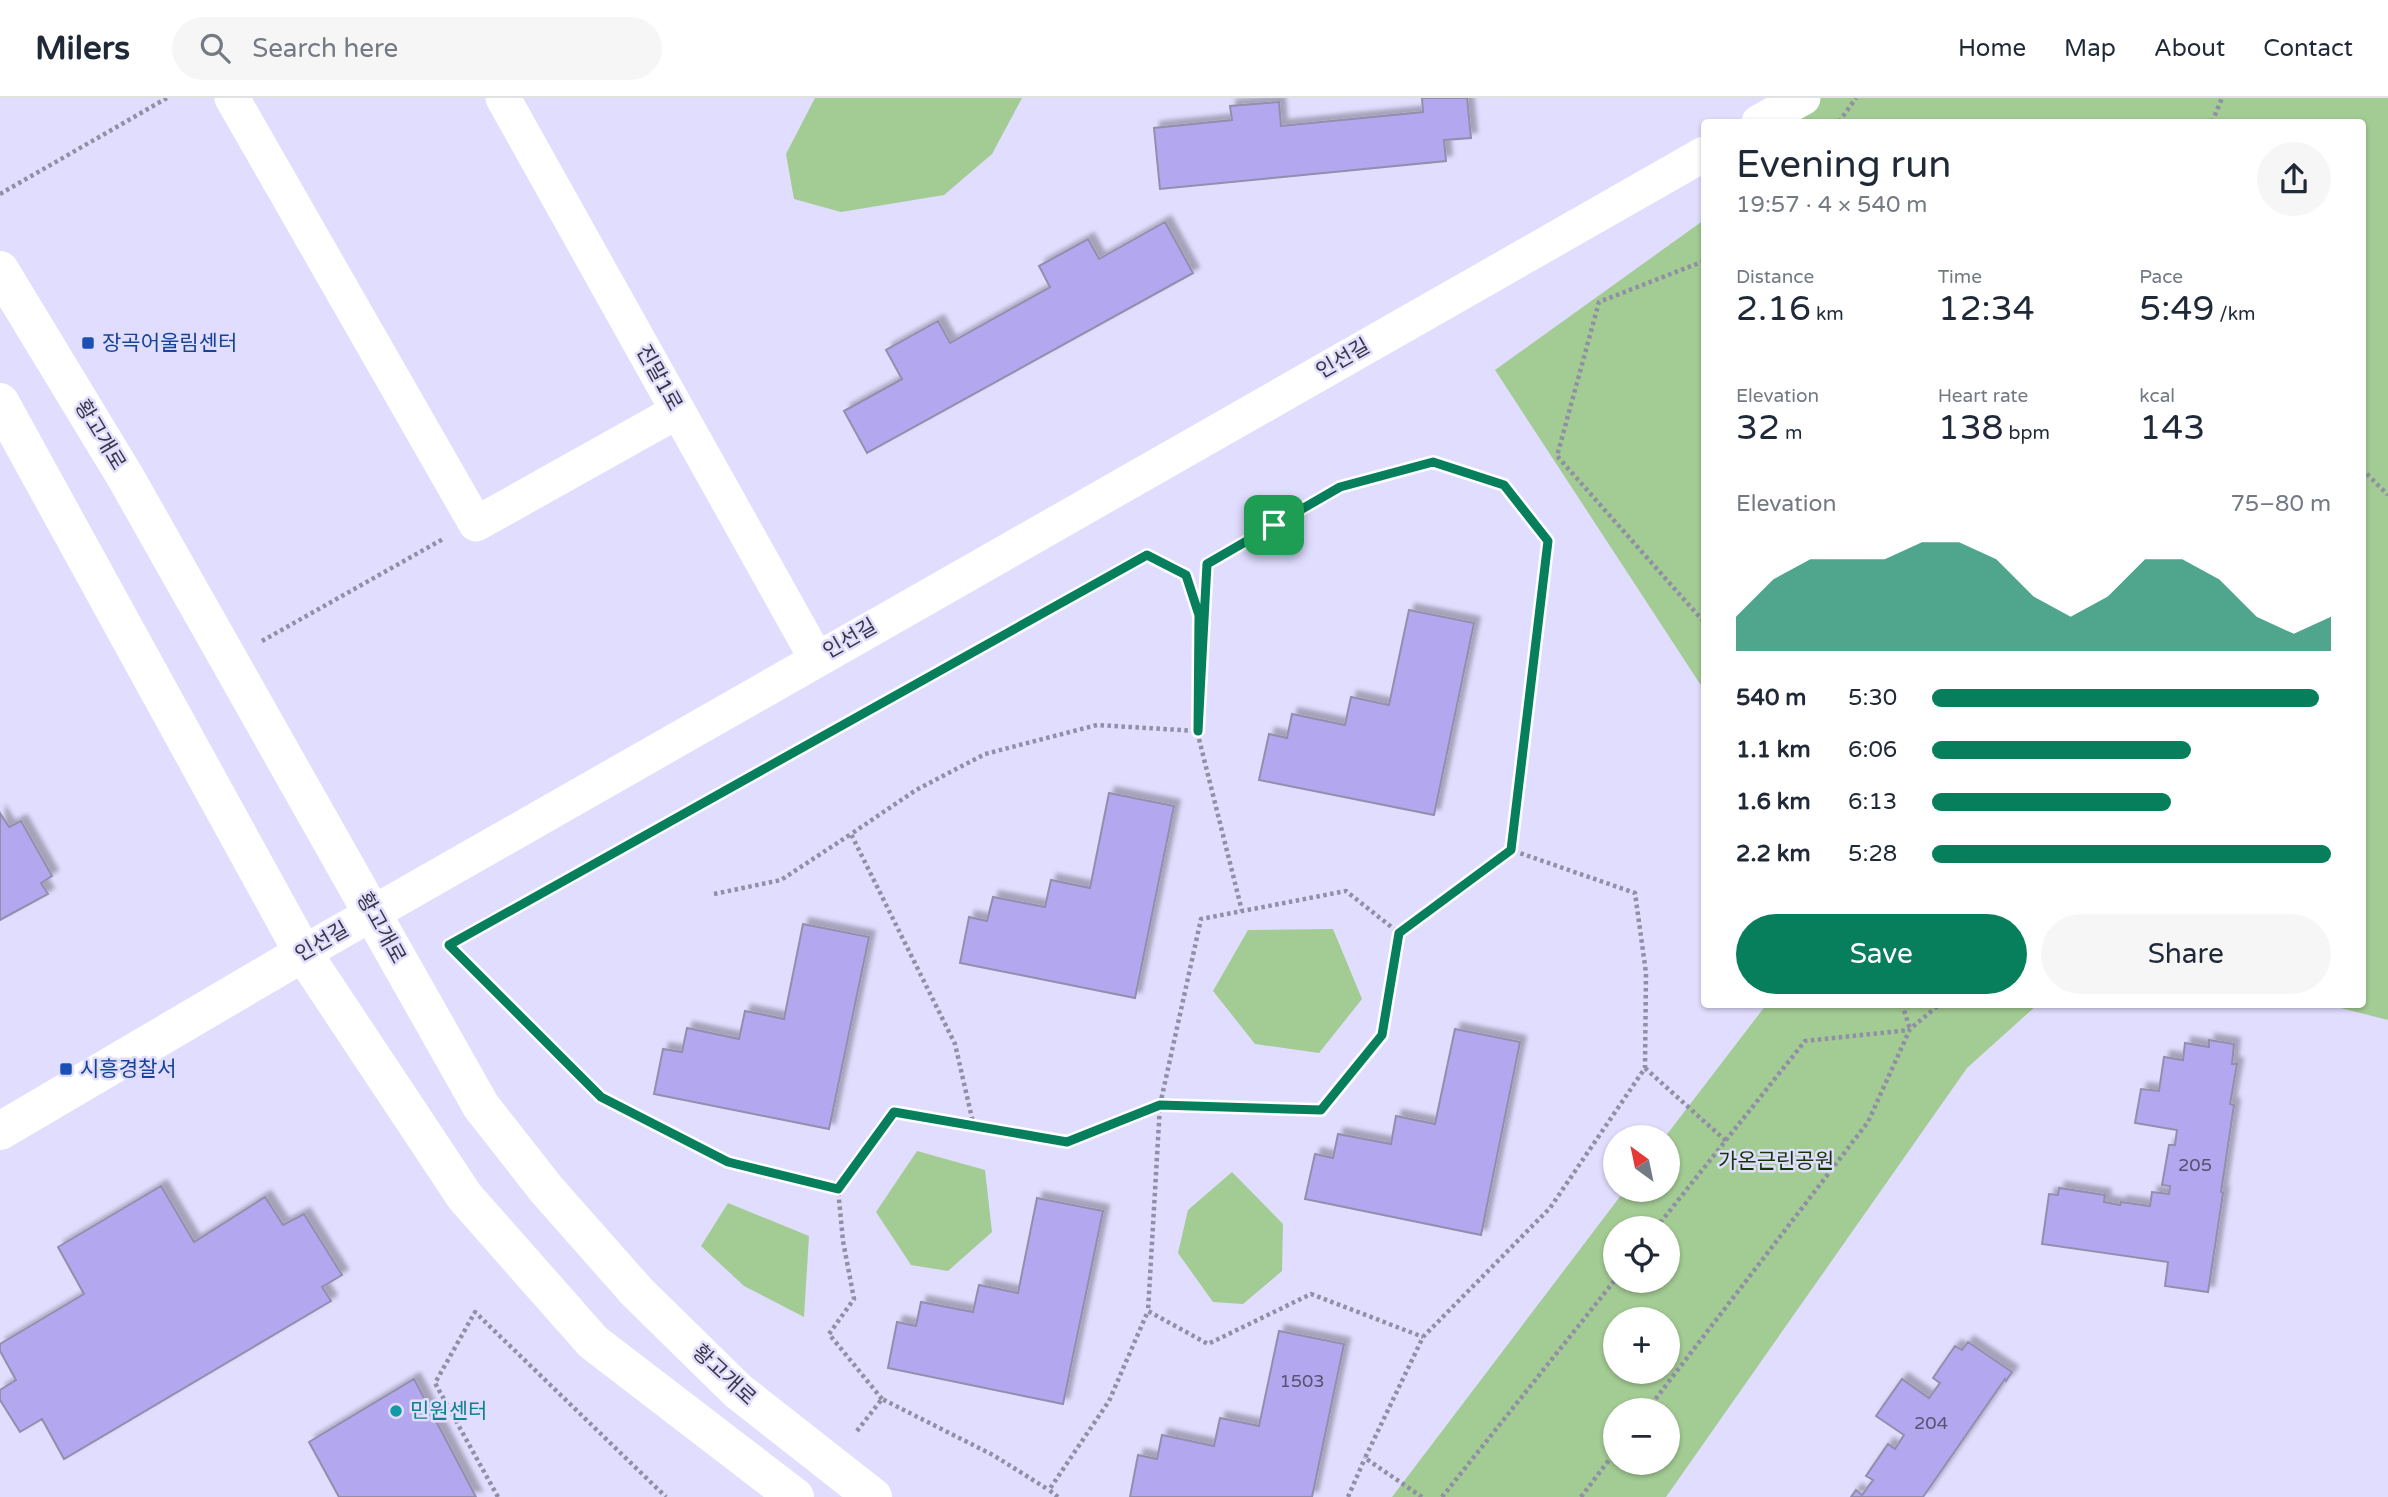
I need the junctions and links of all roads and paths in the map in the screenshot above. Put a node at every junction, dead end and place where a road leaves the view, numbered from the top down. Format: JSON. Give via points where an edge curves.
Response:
{"nodes":[{"id":1,"x":167,"y":98,"type":"edge"},
{"id":2,"x":232,"y":98,"type":"edge"},
{"id":3,"x":503,"y":98,"type":"edge"},
{"id":4,"x":1803,"y":98,"type":"edge"},
{"id":5,"x":1856,"y":98,"type":"edge"},
{"id":6,"x":2222,"y":98,"type":"edge"},
{"id":7,"x":1764,"y":119,"type":"edge"},
{"id":8,"x":1841,"y":119,"type":"edge"},
{"id":9,"x":2213,"y":119,"type":"edge"},
{"id":10,"x":1701,"y":156,"type":"edge"},
{"id":11,"x":0,"y":194,"type":"edge"},
{"id":12,"x":1701,"y":262,"type":"edge"},
{"id":13,"x":0,"y":270,"type":"edge"},
{"id":14,"x":0,"y":402,"type":"edge"},
{"id":15,"x":678,"y":411,"type":"junction"},
{"id":16,"x":2366,"y":473,"type":"edge"},
{"id":17,"x":2388,"y":495,"type":"edge"},
{"id":18,"x":450,"y":534,"type":"dead end"},
{"id":19,"x":1701,"y":619,"type":"edge"},
{"id":20,"x":816,"y":658,"type":"junction"},
{"id":21,"x":230,"y":659,"type":"junction"},
{"id":22,"x":1198,"y":731,"type":"junction"},
{"id":23,"x":851,"y":834,"type":"junction"},
{"id":24,"x":1511,"y":850,"type":"junction"},
{"id":25,"x":714,"y":894,"type":"dead end"},
{"id":26,"x":1242,"y":911,"type":"junction"},
{"id":27,"x":373,"y":912,"type":"junction"},
{"id":28,"x":1399,"y":933,"type":"junction"},
{"id":29,"x":303,"y":953,"type":"junction"},
{"id":30,"x":1903,"y":1008,"type":"edge"},
{"id":31,"x":1935,"y":1008,"type":"edge"},
{"id":32,"x":1910,"y":1029,"type":"junction"},
{"id":33,"x":1645,"y":1068,"type":"junction"},
{"id":34,"x":1160,"y":1105,"type":"junction"},
{"id":35,"x":974,"y":1127,"type":"junction"},
{"id":36,"x":0,"y":1131,"type":"edge"},
{"id":37,"x":1726,"y":1141,"type":"junction"},
{"id":38,"x":838,"y":1189,"type":"junction"},
{"id":39,"x":1666,"y":1216,"type":"edge"},
{"id":40,"x":1605,"y":1293,"type":"edge"},
{"id":41,"x":1148,"y":1311,"type":"junction"},
{"id":42,"x":1423,"y":1337,"type":"junction"},
{"id":43,"x":1656,"y":1398,"type":"edge"},
{"id":44,"x":882,"y":1399,"type":"junction"},
{"id":45,"x":857,"y":1431,"type":"dead end"},
{"id":46,"x":1365,"y":1458,"type":"junction"},
{"id":47,"x":1603,"y":1468,"type":"edge"},
{"id":48,"x":1049,"y":1490,"type":"junction"},
{"id":49,"x":498,"y":1497,"type":"edge"},
{"id":50,"x":666,"y":1497,"type":"edge"},
{"id":51,"x":795,"y":1497,"type":"edge"},
{"id":52,"x":873,"y":1497,"type":"edge"},
{"id":53,"x":1058,"y":1497,"type":"edge"},
{"id":54,"x":1348,"y":1497,"type":"edge"},
{"id":55,"x":1422,"y":1497,"type":"edge"},
{"id":56,"x":1442,"y":1497,"type":"edge"},
{"id":57,"x":1581,"y":1497,"type":"edge"}],
"edges":[{"from":1,"to":11,"type":"path"},
{"from":2,"to":15,"type":"street","via":[[475,524]]},
{"from":3,"to":15,"type":"street","name":"진말1로"},
{"from":4,"to":7,"type":"street"},
{"from":5,"to":8,"type":"path"},
{"from":6,"to":9,"type":"path"},
{"from":10,"to":20,"type":"street","name":"인선길"},
{"from":12,"to":19,"type":"path","via":[[1599,302],[1557,456]]},
{"from":13,"to":21,"type":"main road","name":"황고개로"},
{"from":14,"to":29,"type":"main road"},
{"from":15,"to":20,"type":"street","name":"진말1로"},
{"from":16,"to":17,"type":"path"},
{"from":18,"to":21,"type":"path"},
{"from":20,"to":27,"type":"street","name":"인선길"},
{"from":21,"to":27,"type":"main road","name":"황고개로"},
{"from":22,"to":23,"type":"path","via":[[1097,725],[985,754],[916,790]]},
{"from":22,"to":24,"type":"path","via":[[1207,564],[1340,487],[1419,465],[1433,462],[1504,485],[1548,541]]},
{"from":22,"to":26,"type":"path"},
{"from":22,"to":38,"type":"path","via":[[1199,615],[1186,575],[1147,555],[449,945],[601,1097],[728,1162]]},
{"from":23,"to":25,"type":"path","via":[[781,880]]},
{"from":23,"to":35,"type":"path","via":[[955,1044]]},
{"from":24,"to":28,"type":"path"},
{"from":24,"to":33,"type":"path","via":[[1635,893],[1646,974]]},
{"from":26,"to":28,"type":"path","via":[[1346,891]]},
{"from":26,"to":34,"type":"path","via":[[1201,919]]},
{"from":27,"to":29,"type":"street","name":"인선길"},
{"from":27,"to":52,"type":"main road","name":"황고개로","via":[[481,1105],[546,1189],[637,1292],[738,1391]]},
{"from":28,"to":34,"type":"path","via":[[1382,1035],[1321,1110]]},
{"from":29,"to":36,"type":"main road","name":"인선길"},
{"from":29,"to":51,"type":"main road","via":[[465,1198],[593,1342]]},
{"from":30,"to":32,"type":"path"},
{"from":31,"to":32,"type":"path"},
{"from":32,"to":37,"type":"path","via":[[1805,1041]]},
{"from":32,"to":43,"type":"path","via":[[1868,1122]]},
{"from":33,"to":37,"type":"path"},
{"from":33,"to":42,"type":"path","via":[[1550,1208]]},
{"from":34,"to":35,"type":"path","via":[[1067,1142]]},
{"from":34,"to":41,"type":"path"},
{"from":35,"to":38,"type":"path","via":[[894,1112]]},
{"from":37,"to":39,"type":"path"},
{"from":38,"to":44,"type":"path","via":[[853,1299],[828,1334]]},
{"from":40,"to":56,"type":"path"},
{"from":41,"to":42,"type":"path","via":[[1208,1344],[1311,1294]]},
{"from":41,"to":48,"type":"path","via":[[1109,1401]]},
{"from":42,"to":46,"type":"path"},
{"from":44,"to":45,"type":"path"},
{"from":44,"to":48,"type":"path","via":[[993,1455]]},
{"from":46,"to":54,"type":"path"},
{"from":46,"to":55,"type":"path"},
{"from":47,"to":57,"type":"path"},
{"from":48,"to":53,"type":"path"},
{"from":49,"to":50,"type":"path","via":[[435,1382],[475,1312]]}]}
